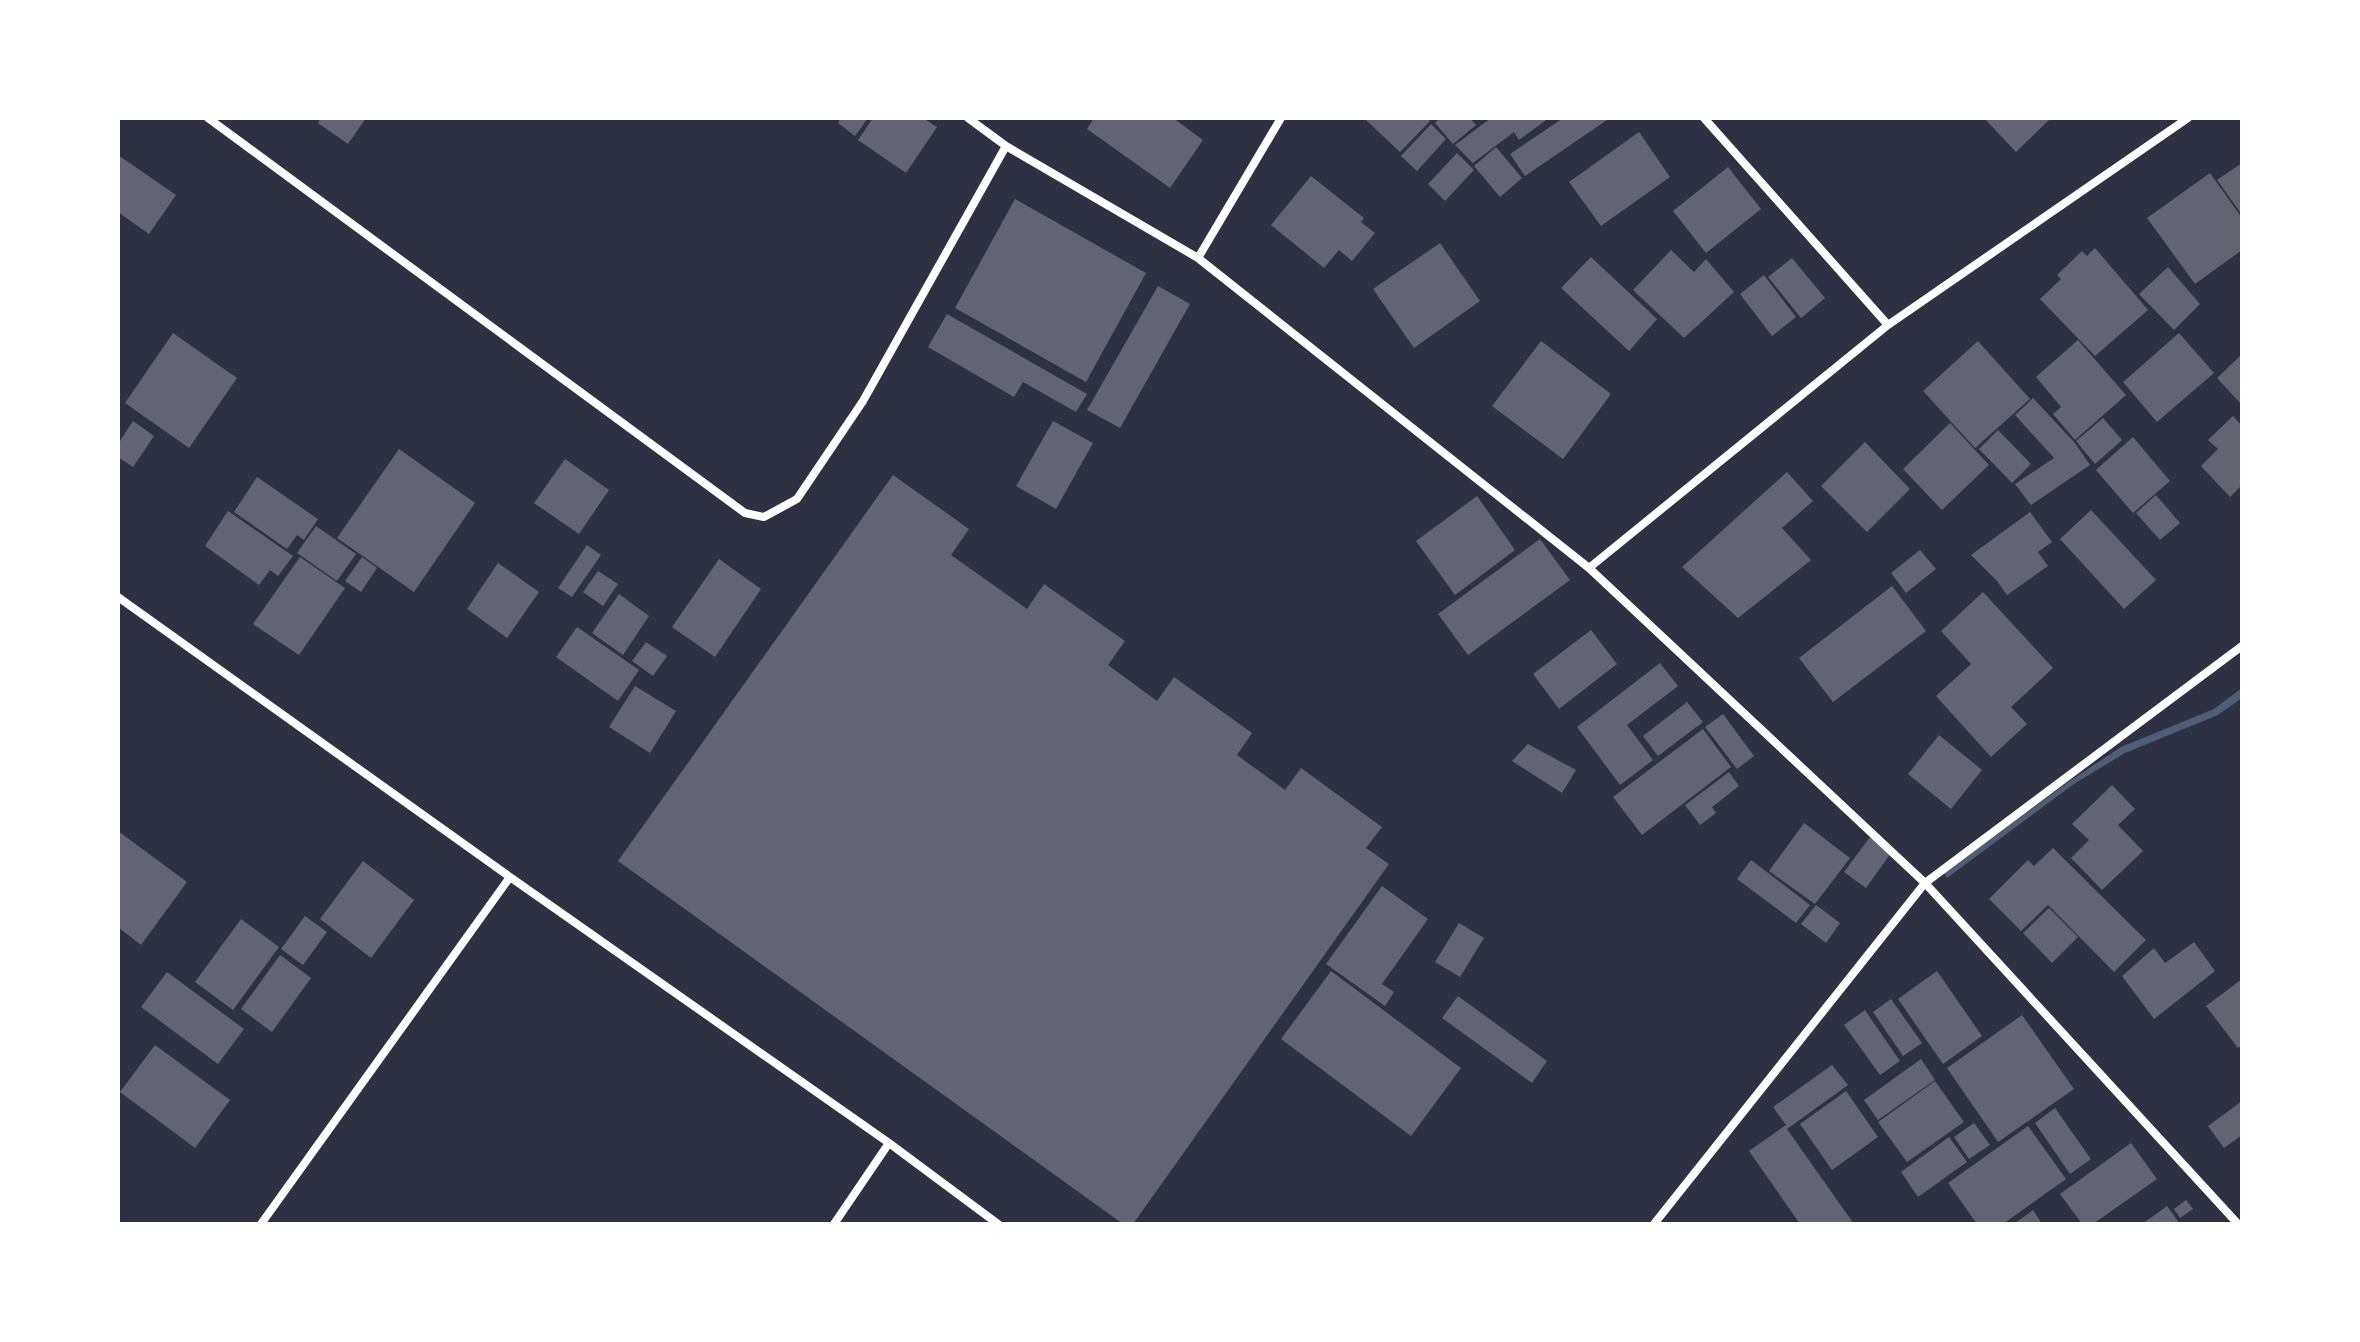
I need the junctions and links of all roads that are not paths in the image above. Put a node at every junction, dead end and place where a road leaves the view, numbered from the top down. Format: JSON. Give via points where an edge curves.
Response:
{"nodes":[{"id":1,"x":208,"y":118,"type":"edge"},
{"id":2,"x":968,"y":118,"type":"edge"},
{"id":3,"x":1281,"y":118,"type":"edge"},
{"id":4,"x":1704,"y":118,"type":"edge"},
{"id":5,"x":2188,"y":118,"type":"edge"},
{"id":6,"x":1006,"y":146,"type":"junction"},
{"id":7,"x":1198,"y":258,"type":"junction"},
{"id":8,"x":1888,"y":325,"type":"junction"},
{"id":9,"x":1589,"y":568,"type":"junction"},
{"id":10,"x":118,"y":597,"type":"edge"},
{"id":11,"x":2242,"y":646,"type":"edge"},
{"id":12,"x":510,"y":877,"type":"junction"},
{"id":13,"x":1925,"y":883,"type":"junction"},
{"id":14,"x":889,"y":1143,"type":"junction"},
{"id":15,"x":261,"y":1224,"type":"edge"},
{"id":16,"x":834,"y":1224,"type":"edge"},
{"id":17,"x":998,"y":1224,"type":"edge"},
{"id":18,"x":1654,"y":1224,"type":"edge"},
{"id":19,"x":2238,"y":1224,"type":"edge"}],
"edges":[{"from":1,"to":6,"type":"street","via":[[745,513],[764,517],[797,499],[863,401]]},
{"from":2,"to":6,"type":"street"},
{"from":3,"to":7,"type":"street"},
{"from":4,"to":8,"type":"street"},
{"from":5,"to":8,"type":"street"},
{"from":6,"to":7,"type":"street"},
{"from":7,"to":9,"type":"street"},
{"from":8,"to":9,"type":"street"},
{"from":9,"to":13,"type":"street"},
{"from":10,"to":12,"type":"street"},
{"from":11,"to":13,"type":"street"},
{"from":12,"to":14,"type":"street"},
{"from":12,"to":15,"type":"street"},
{"from":13,"to":18,"type":"street"},
{"from":13,"to":19,"type":"street"},
{"from":14,"to":16,"type":"street"},
{"from":14,"to":17,"type":"street"}]}
